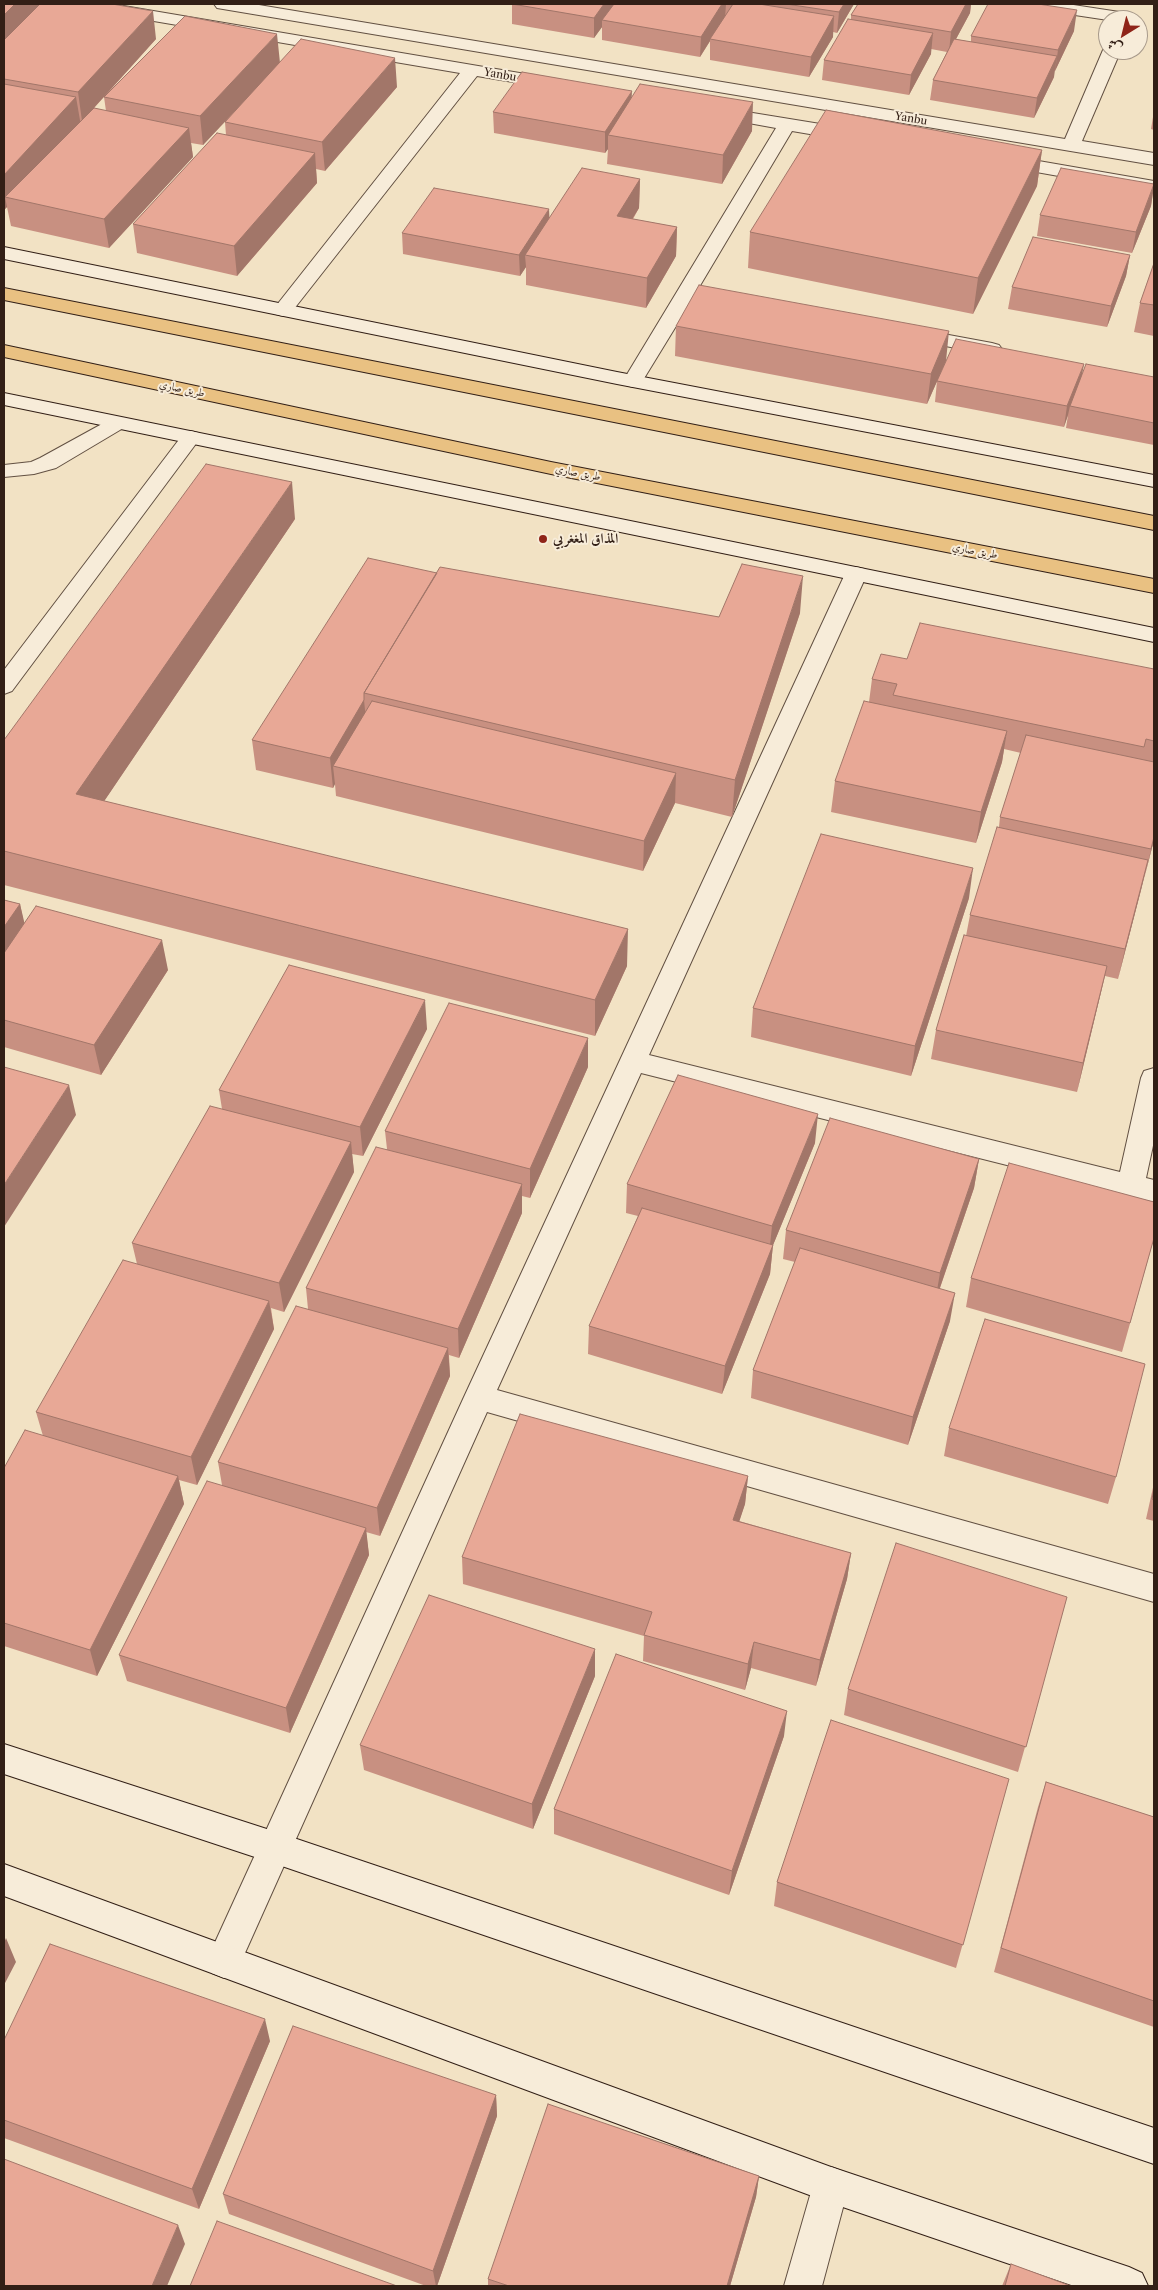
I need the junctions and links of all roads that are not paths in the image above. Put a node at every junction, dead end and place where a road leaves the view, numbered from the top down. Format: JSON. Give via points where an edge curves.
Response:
{"nodes":[{"id":1,"x":83,"y":4,"type":"edge"},
{"id":2,"x":223,"y":4,"type":"edge"},
{"id":3,"x":1035,"y":4,"type":"edge"},
{"id":4,"x":1098,"y":11,"type":"edge"},
{"id":5,"x":1108,"y":60,"type":"edge"},
{"id":6,"x":472,"y":70,"type":"junction"},
{"id":7,"x":570,"y":87,"type":"edge"},
{"id":8,"x":698,"y":109,"type":"edge"},
{"id":9,"x":787,"y":124,"type":"junction"},
{"id":10,"x":864,"y":137,"type":"edge"},
{"id":11,"x":1070,"y":145,"type":"junction"},
{"id":12,"x":990,"y":158,"type":"edge"},
{"id":13,"x":1154,"y":159,"type":"edge"},
{"id":14,"x":1154,"y":187,"type":"edge"},
{"id":15,"x":4,"y":253,"type":"edge"},
{"id":16,"x":686,"y":293,"type":"junction"},
{"id":17,"x":4,"y":294,"type":"edge"},
{"id":18,"x":754,"y":305,"type":"edge"},
{"id":19,"x":282,"y":310,"type":"junction"},
{"id":20,"x":891,"y":330,"type":"edge"},
{"id":21,"x":4,"y":351,"type":"edge"},
{"id":22,"x":1008,"y":352,"type":"edge"},
{"id":23,"x":633,"y":381,"type":"junction"},
{"id":24,"x":4,"y":399,"type":"edge"},
{"id":25,"x":118,"y":423,"type":"junction"},
{"id":26,"x":191,"y":437,"type":"junction"},
{"id":27,"x":4,"y":471,"type":"edge"},
{"id":28,"x":1154,"y":481,"type":"edge"},
{"id":29,"x":1154,"y":523,"type":"edge"},
{"id":30,"x":856,"y":574,"type":"junction"},
{"id":31,"x":1154,"y":586,"type":"edge"},
{"id":32,"x":1154,"y":635,"type":"edge"},
{"id":33,"x":4,"y":686,"type":"edge"},
{"id":34,"x":633,"y":1062,"type":"junction"},
{"id":35,"x":1154,"y":1078,"type":"edge"},
{"id":36,"x":1142,"y":1188,"type":"edge"},
{"id":37,"x":479,"y":1397,"type":"junction"},
{"id":38,"x":1154,"y":1588,"type":"edge"},
{"id":39,"x":4,"y":1759,"type":"edge"},
{"id":40,"x":276,"y":1848,"type":"junction"},
{"id":41,"x":4,"y":1880,"type":"edge"},
{"id":42,"x":224,"y":1961,"type":"junction"},
{"id":43,"x":1154,"y":2146,"type":"edge"},
{"id":44,"x":831,"y":2185,"type":"junction"},
{"id":45,"x":803,"y":2286,"type":"edge"},
{"id":46,"x":1129,"y":2286,"type":"edge"}],
"edges":[{"from":1,"to":6,"type":"street","name":"Yanbu"},
{"from":2,"to":11,"type":"street","name":"Yanbu"},
{"from":3,"to":4,"type":"street"},
{"from":5,"to":11,"type":"street"},
{"from":6,"to":7,"type":"street","name":"Yanbu"},
{"from":6,"to":19,"type":"street"},
{"from":8,"to":9,"type":"street"},
{"from":9,"to":10,"type":"street"},
{"from":9,"to":16,"type":"street"},
{"from":11,"to":13,"type":"street","name":"Yanbu"},
{"from":12,"to":14,"type":"street"},
{"from":15,"to":19,"type":"street"},
{"from":16,"to":18,"type":"street"},
{"from":16,"to":23,"type":"street"},
{"from":17,"to":29,"type":"main road"},
{"from":19,"to":23,"type":"street"},
{"from":20,"to":22,"type":"street"},
{"from":21,"to":31,"type":"main road","name":"طريق صاري","via":[[551,468]]},
{"from":23,"to":28,"type":"street"},
{"from":24,"to":25,"type":"street"},
{"from":25,"to":26,"type":"street"},
{"from":25,"to":27,"type":"street","via":[[48,463]]},
{"from":26,"to":30,"type":"street"},
{"from":26,"to":33,"type":"street"},
{"from":30,"to":32,"type":"street"},
{"from":30,"to":34,"type":"street"},
{"from":34,"to":36,"type":"street"},
{"from":34,"to":37,"type":"street"},
{"from":35,"to":36,"type":"street"},
{"from":37,"to":38,"type":"street"},
{"from":37,"to":40,"type":"street"},
{"from":39,"to":40,"type":"street"},
{"from":40,"to":42,"type":"street"},
{"from":40,"to":43,"type":"street"},
{"from":41,"to":42,"type":"street"},
{"from":42,"to":44,"type":"street"},
{"from":44,"to":45,"type":"street"},
{"from":44,"to":46,"type":"street"}]}
